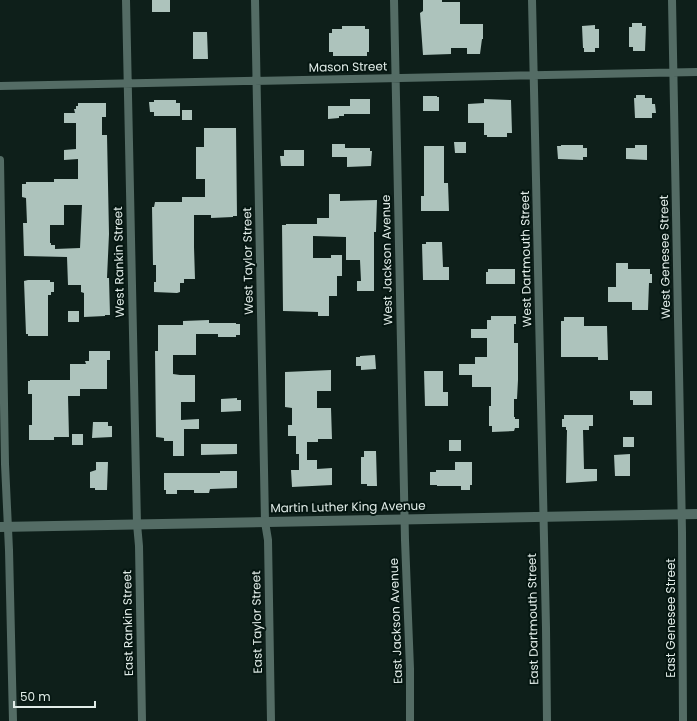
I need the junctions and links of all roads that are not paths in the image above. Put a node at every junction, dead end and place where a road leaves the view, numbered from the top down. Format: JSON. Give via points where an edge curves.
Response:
{"nodes":[{"id":1,"x":126,"y":0,"type":"edge"},
{"id":2,"x":255,"y":0,"type":"edge"},
{"id":3,"x":394,"y":0,"type":"edge"},
{"id":4,"x":532,"y":0,"type":"edge"},
{"id":5,"x":672,"y":0,"type":"edge"},
{"id":6,"x":697,"y":72,"type":"edge"},
{"id":7,"x":673,"y":73,"type":"junction"},
{"id":8,"x":534,"y":76,"type":"junction"},
{"id":9,"x":395,"y":78,"type":"junction"},
{"id":10,"x":256,"y":81,"type":"junction"},
{"id":11,"x":128,"y":84,"type":"junction"},
{"id":12,"x":0,"y":86,"type":"edge"},
{"id":13,"x":0,"y":160,"type":"edge"},
{"id":14,"x":682,"y":514,"type":"junction"},
{"id":15,"x":697,"y":514,"type":"edge"},
{"id":16,"x":543,"y":517,"type":"junction"},
{"id":17,"x":404,"y":519,"type":"junction"},
{"id":18,"x":265,"y":522,"type":"junction"},
{"id":19,"x":137,"y":524,"type":"junction"},
{"id":20,"x":4,"y":527,"type":"edge"},
{"id":21,"x":13,"y":721,"type":"edge"},
{"id":22,"x":142,"y":721,"type":"edge"},
{"id":23,"x":271,"y":721,"type":"edge"},
{"id":24,"x":410,"y":721,"type":"edge"},
{"id":25,"x":547,"y":721,"type":"edge"},
{"id":26,"x":683,"y":721,"type":"edge"}],
"edges":[{"from":1,"to":11,"type":"street","name":"West Rankin Street"},
{"from":2,"to":10,"type":"street","name":"West Taylor Street"},
{"from":3,"to":9,"type":"street","name":"West Jackson Avenue"},
{"from":4,"to":8,"type":"street","name":"West Dartmouth Street"},
{"from":5,"to":7,"type":"street","name":"West Genesee Street"},
{"from":6,"to":7,"type":"street","name":"Mason Street"},
{"from":7,"to":8,"type":"street","name":"Mason Street"},
{"from":7,"to":14,"type":"street","name":"West Genesee Street"},
{"from":8,"to":9,"type":"street","name":"Mason Street"},
{"from":8,"to":16,"type":"street","name":"West Dartmouth Street"},
{"from":9,"to":10,"type":"street","name":"Mason Street"},
{"from":9,"to":17,"type":"street","name":"West Jackson Avenue"},
{"from":10,"to":11,"type":"street","name":"Mason Street"},
{"from":10,"to":18,"type":"street","name":"West Taylor Street"},
{"from":11,"to":12,"type":"street","name":"Mason Street"},
{"from":11,"to":19,"type":"street","name":"West Rankin Street"},
{"from":13,"to":20,"type":"street"},
{"from":14,"to":15,"type":"street","name":"Martin Luther King Avenue"},
{"from":14,"to":16,"type":"street","name":"Martin Luther King Avenue"},
{"from":14,"to":26,"type":"street","name":"East Genesee Street"},
{"from":16,"to":17,"type":"street","name":"Martin Luther King Avenue"},
{"from":16,"to":25,"type":"street","name":"East Dartmouth Street"},
{"from":17,"to":18,"type":"street","name":"Martin Luther King Avenue"},
{"from":17,"to":24,"type":"street","name":"East Jackson Avenue"},
{"from":18,"to":19,"type":"street","name":"Martin Luther King Avenue"},
{"from":18,"to":23,"type":"street","name":"East Taylor Street","via":[[268,540]]},
{"from":19,"to":20,"type":"street","name":"Martin Luther King Avenue"},
{"from":19,"to":22,"type":"street","name":"East Rankin Street"},
{"from":20,"to":21,"type":"street","via":[[9,550]]}]}
